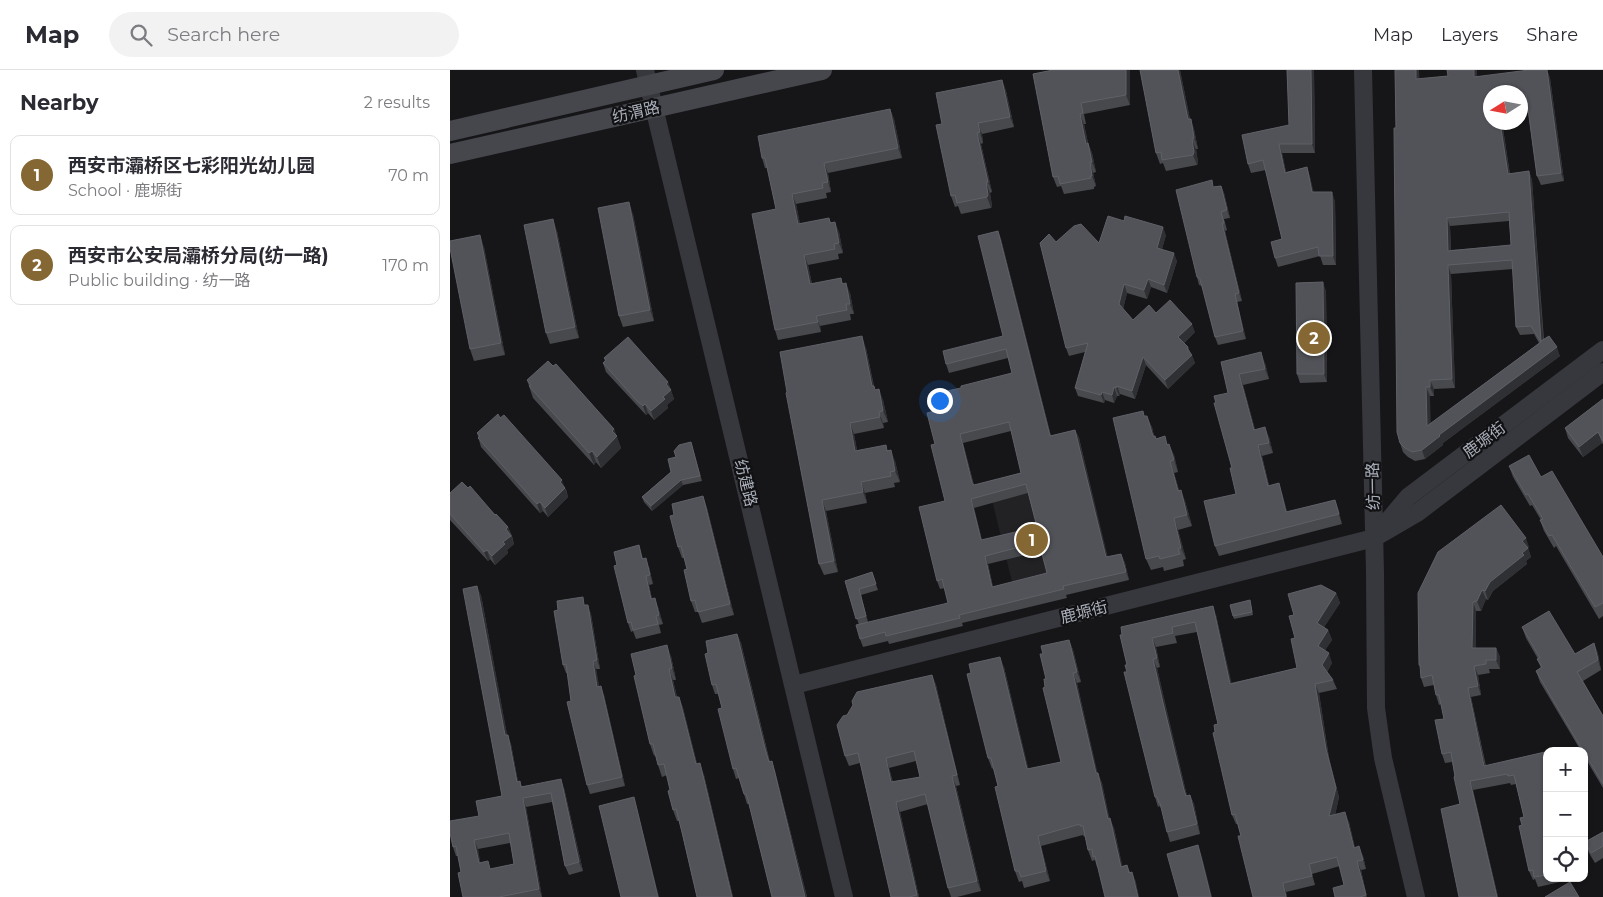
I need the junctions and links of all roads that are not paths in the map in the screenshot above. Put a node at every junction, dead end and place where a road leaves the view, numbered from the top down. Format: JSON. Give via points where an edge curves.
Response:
{"nodes":[{"id":1,"x":714,"y":70,"type":"edge"},
{"id":2,"x":822,"y":70,"type":"edge"},
{"id":3,"x":1363,"y":70,"type":"edge"},
{"id":4,"x":647,"y":78,"type":"edge"},
{"id":5,"x":655,"y":108,"type":"junction"},
{"id":6,"x":450,"y":130,"type":"edge"},
{"id":7,"x":450,"y":154,"type":"edge"},
{"id":8,"x":1603,"y":350,"type":"edge"},
{"id":9,"x":1603,"y":372,"type":"edge"},
{"id":10,"x":1374,"y":538,"type":"junction"},
{"id":11,"x":794,"y":685,"type":"junction"},
{"id":12,"x":844,"y":897,"type":"edge"},
{"id":13,"x":1416,"y":897,"type":"edge"}],
"edges":[{"from":1,"to":4,"type":"main road","name":"纺渭路"},
{"from":2,"to":5,"type":"main road","name":"纺渭路"},
{"from":3,"to":10,"type":"street","name":"纺一路"},
{"from":4,"to":5,"type":"street","name":"纺建路"},
{"from":4,"to":6,"type":"main road","name":"纺渭路"},
{"from":5,"to":7,"type":"main road","name":"纺渭路"},
{"from":5,"to":11,"type":"street","name":"纺建路"},
{"from":8,"to":10,"type":"street","name":"鹿塬街","via":[[1408,497]]},
{"from":9,"to":10,"type":"street","name":"鹿塬街","via":[[1416,513]]},
{"from":10,"to":11,"type":"street","name":"鹿塬街"},
{"from":10,"to":13,"type":"street","name":"纺一路","via":[[1376,708]]},
{"from":11,"to":12,"type":"street","name":"纺建路"}]}
